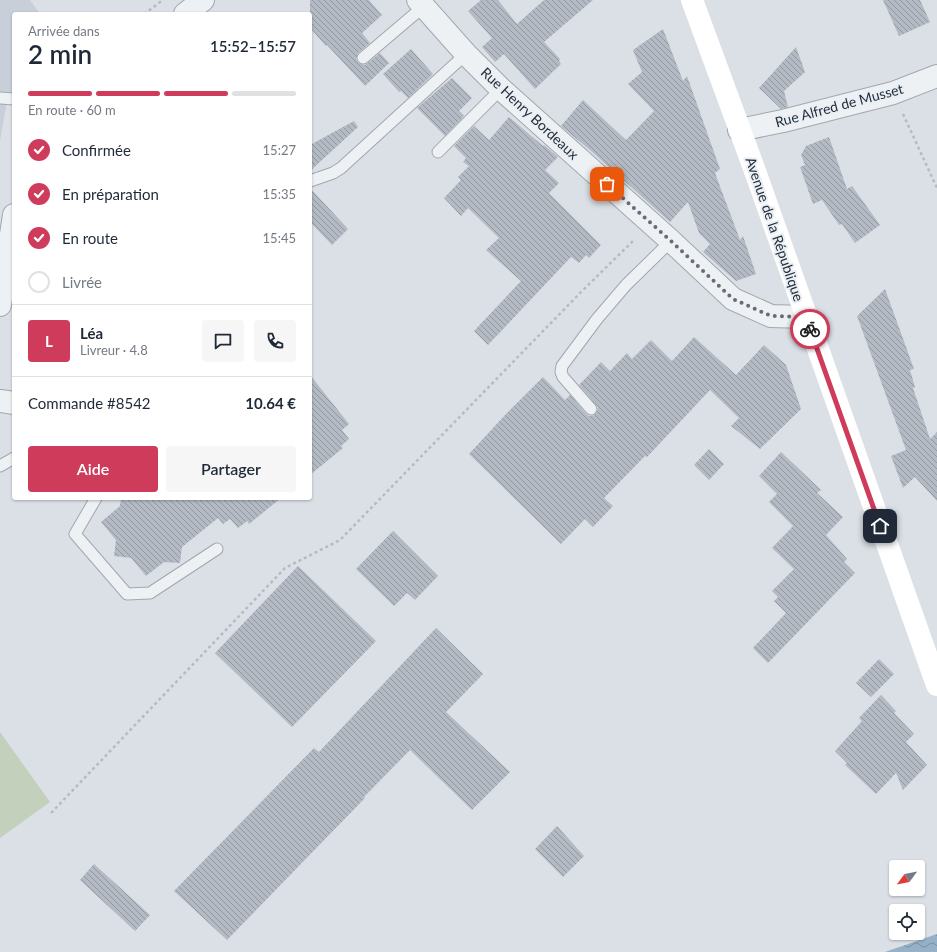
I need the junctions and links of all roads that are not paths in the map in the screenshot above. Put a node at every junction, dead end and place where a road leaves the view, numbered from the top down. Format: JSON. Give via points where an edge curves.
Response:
{"nodes":[{"id":1,"x":203,"y":0,"type":"edge"},
{"id":2,"x":692,"y":0,"type":"edge"},
{"id":3,"x":420,"y":3,"type":"edge"},
{"id":4,"x":188,"y":12,"type":"edge"},
{"id":5,"x":466,"y":54,"type":"junction"},
{"id":6,"x":363,"y":58,"type":"dead end"},
{"id":7,"x":937,"y":76,"type":"edge"},
{"id":8,"x":501,"y":89,"type":"junction"},
{"id":9,"x":0,"y":98,"type":"edge"},
{"id":10,"x":12,"y":99,"type":"edge"},
{"id":11,"x":739,"y":130,"type":"junction"},
{"id":12,"x":438,"y":152,"type":"dead end"},
{"id":13,"x":312,"y":179,"type":"edge"},
{"id":14,"x":12,"y":228,"type":"edge"},
{"id":15,"x":671,"y":241,"type":"junction"},
{"id":16,"x":0,"y":305,"type":"edge"},
{"id":17,"x":805,"y":317,"type":"junction"},
{"id":18,"x":0,"y":401,"type":"edge"},
{"id":19,"x":12,"y":403,"type":"edge"},
{"id":20,"x":12,"y":404,"type":"edge"},
{"id":21,"x":591,"y":409,"type":"dead end"},
{"id":22,"x":0,"y":410,"type":"edge"},
{"id":23,"x":12,"y":459,"type":"edge"},
{"id":24,"x":0,"y":466,"type":"edge"},
{"id":25,"x":95,"y":500,"type":"edge"},
{"id":26,"x":217,"y":549,"type":"dead end"},
{"id":27,"x":937,"y":685,"type":"edge"}],
"edges":[{"from":1,"to":4,"type":"street"},
{"from":2,"to":11,"type":"main road","name":"Avenue de la République"},
{"from":3,"to":5,"type":"street","name":"Rue Henry Bordeaux"},
{"from":3,"to":6,"type":"lane"},
{"from":5,"to":8,"type":"street","name":"Rue Henry Bordeaux"},
{"from":5,"to":13,"type":"lane","via":[[341,168]]},
{"from":7,"to":11,"type":"street","name":"Rue Alfred de Musset","via":[[893,93]]},
{"from":8,"to":12,"type":"lane"},
{"from":8,"to":15,"type":"street","name":"Rue Henry Bordeaux"},
{"from":9,"to":10,"type":"lane"},
{"from":11,"to":17,"type":"main road","name":"Avenue de la République"},
{"from":14,"to":16,"type":"street"},
{"from":15,"to":17,"type":"street","name":"Rue Henry Bordeaux","via":[[733,299],[771,316]]},
{"from":15,"to":21,"type":"lane","via":[[617,296],[562,366],[563,377]]},
{"from":17,"to":27,"type":"main road","name":"Avenue de la République"},
{"from":18,"to":19,"type":"street"},
{"from":20,"to":22,"type":"lane"},
{"from":23,"to":24,"type":"lane"},
{"from":25,"to":26,"type":"lane","via":[[75,534],[127,594],[150,593]]}]}
